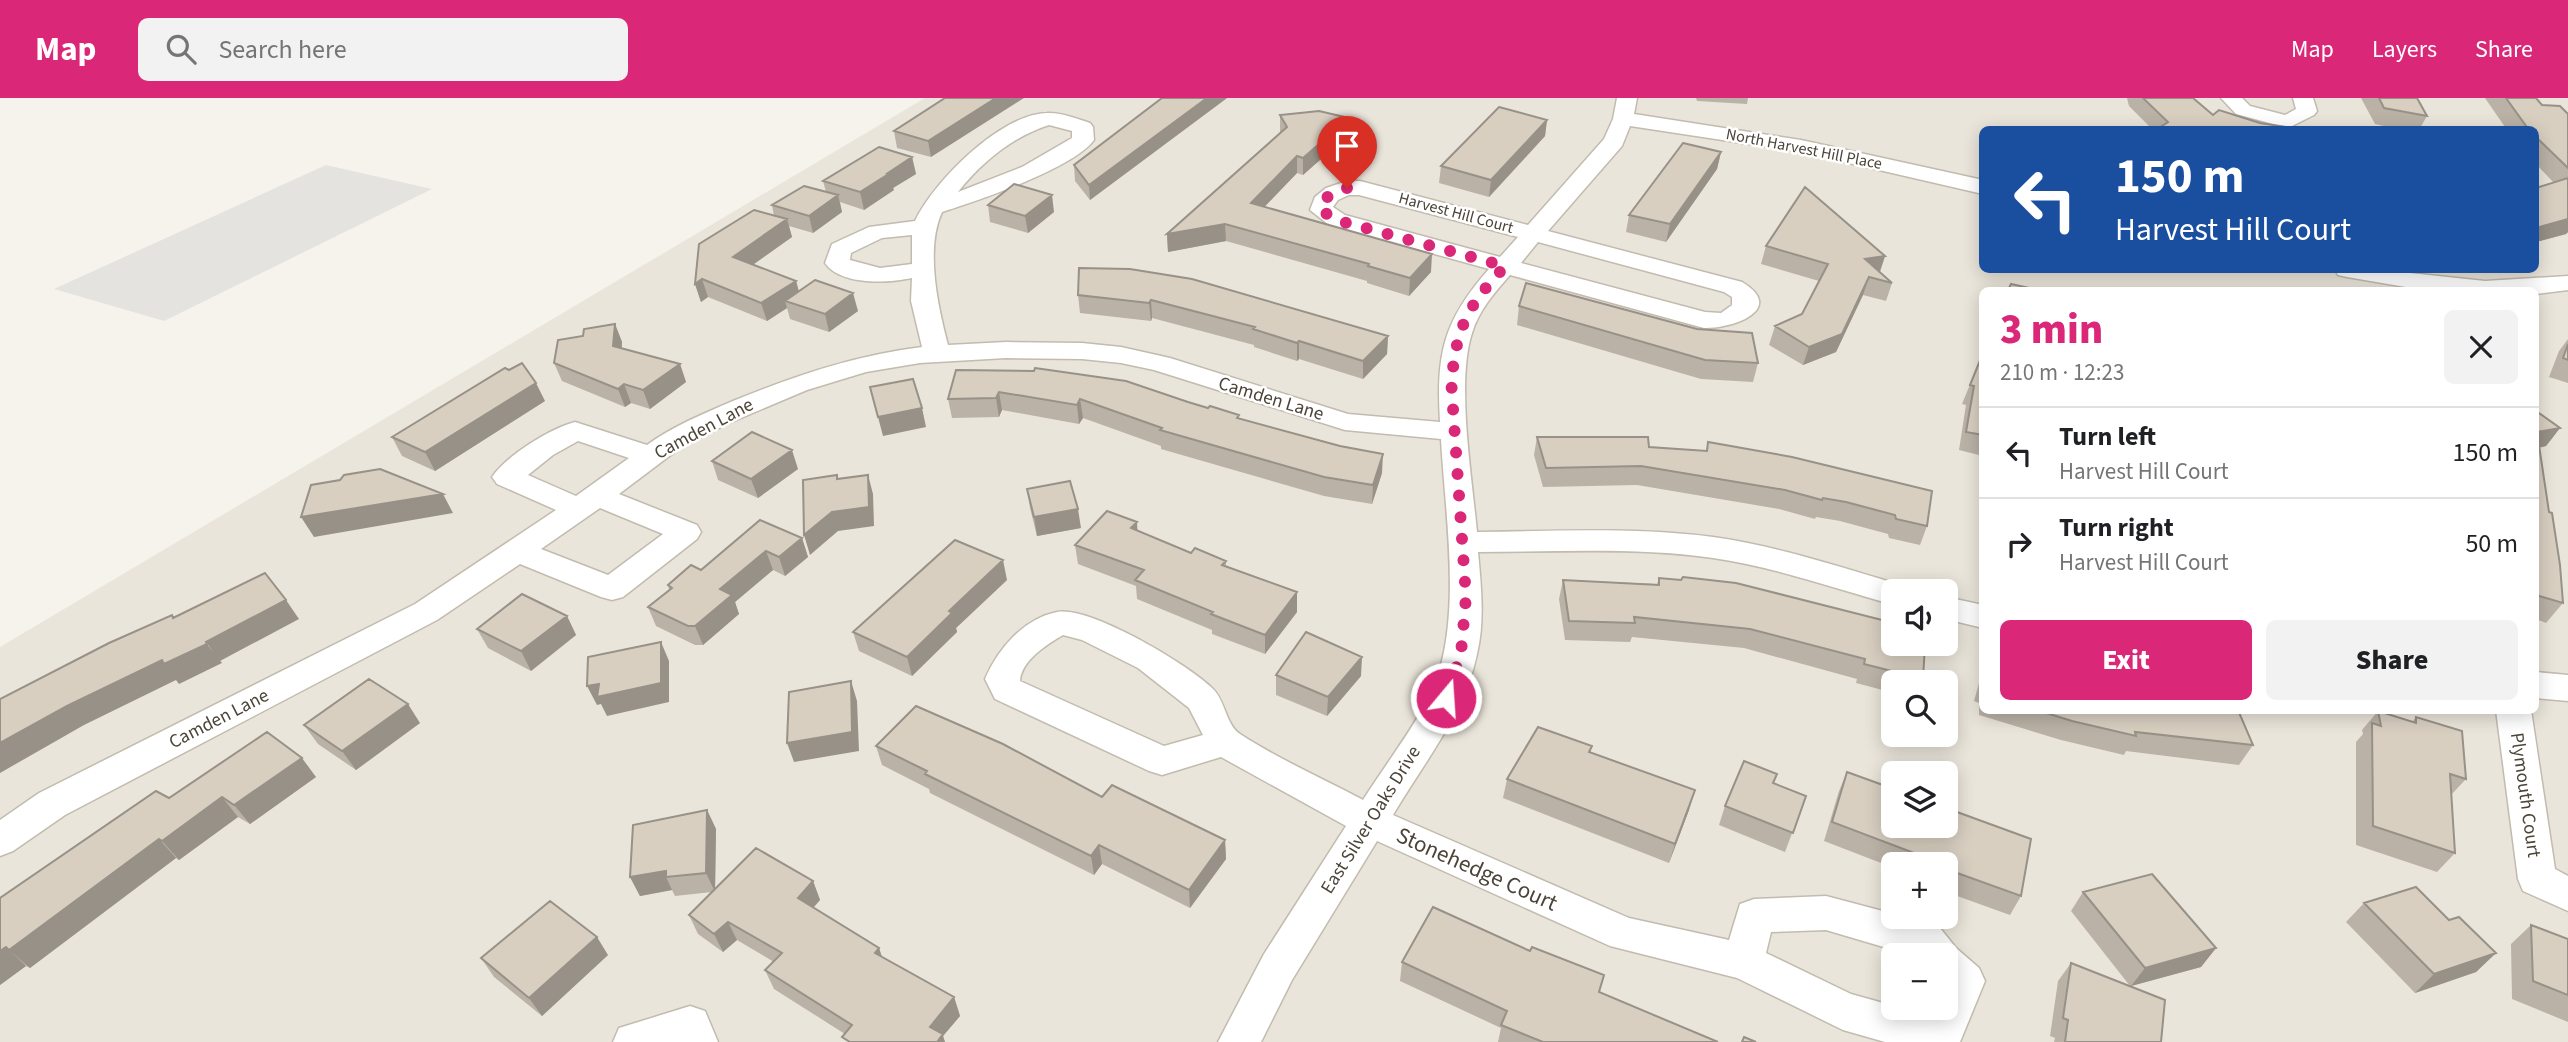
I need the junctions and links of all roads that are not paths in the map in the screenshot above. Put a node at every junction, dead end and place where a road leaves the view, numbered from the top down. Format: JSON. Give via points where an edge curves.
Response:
{"nodes":[{"id":1,"x":2231,"y":98,"type":"edge"},
{"id":2,"x":2303,"y":98,"type":"edge"},
{"id":3,"x":1625,"y":108,"type":"edge"},
{"id":4,"x":1979,"y":186,"type":"edge"},
{"id":5,"x":929,"y":218,"type":"junction"},
{"id":6,"x":1533,"y":233,"type":"junction"},
{"id":7,"x":1505,"y":266,"type":"junction"},
{"id":8,"x":924,"y":268,"type":"junction"},
{"id":9,"x":2366,"y":273,"type":"edge"},
{"id":10,"x":2477,"y":287,"type":"edge"},
{"id":11,"x":2539,"y":289,"type":"edge"},
{"id":12,"x":2565,"y":289,"type":"edge"},
{"id":13,"x":937,"y":354,"type":"junction"},
{"id":14,"x":1455,"y":432,"type":"junction"},
{"id":15,"x":651,"y":456,"type":"junction"},
{"id":16,"x":589,"y":502,"type":"junction"},
{"id":17,"x":1462,"y":542,"type":"junction"},
{"id":18,"x":517,"y":551,"type":"junction"},
{"id":19,"x":1881,"y":591,"type":"edge"},
{"id":20,"x":1958,"y":611,"type":"edge"},
{"id":21,"x":1979,"y":617,"type":"edge"},
{"id":22,"x":2539,"y":685,"type":"edge"},
{"id":23,"x":2568,"y":688,"type":"edge"},
{"id":24,"x":2514,"y":714,"type":"edge"},
{"id":25,"x":1224,"y":742,"type":"junction"},
{"id":26,"x":1371,"y":821,"type":"junction"},
{"id":27,"x":0,"y":839,"type":"edge"},
{"id":28,"x":2552,"y":887,"type":"edge"},
{"id":29,"x":1929,"y":943,"type":"edge"},
{"id":30,"x":1744,"y":962,"type":"junction"},
{"id":31,"x":1958,"y":975,"type":"edge"},
{"id":32,"x":1958,"y":995,"type":"edge"},
{"id":33,"x":1948,"y":1020,"type":"edge"},
{"id":34,"x":634,"y":1042,"type":"edge"},
{"id":35,"x":697,"y":1042,"type":"edge"},
{"id":36,"x":1239,"y":1042,"type":"edge"}],
"edges":[{"from":1,"to":2,"type":"street","via":[[2243,110],[2288,122],[2307,111]]},
{"from":3,"to":4,"type":"street","name":"North Harvest Hill Place"},
{"from":3,"to":6,"type":"street","name":"East Silver Oaks Drive","via":[[1614,141]]},
{"from":5,"to":5,"type":"street","via":[[970,163],[1020,128],[1048,119],[1083,127],[1083,140],[1055,160]]},
{"from":5,"to":8,"type":"street"},
{"from":5,"to":8,"type":"street","via":[[877,232],[840,249],[837,262],[855,272],[884,278]]},
{"from":6,"to":7,"type":"street","name":"East Silver Oaks Drive"},
{"from":6,"to":7,"type":"street","name":"Harvest Hill Court","via":[[1360,188],[1336,191],[1321,205],[1321,210],[1336,220]]},
{"from":6,"to":7,"type":"street","name":"Harvest Hill Court","via":[[1733,287],[1744,292],[1745,307],[1736,317],[1704,320]]},
{"from":7,"to":14,"type":"street","name":"East Silver Oaks Drive","via":[[1477,298],[1459,333],[1451,379]]},
{"from":8,"to":13,"type":"street","via":[[924,301]]},
{"from":9,"to":10,"type":"street"},
{"from":11,"to":12,"type":"street"},
{"from":13,"to":14,"type":"street","name":"Camden Lane","via":[[1006,350],[1121,355],[1345,422]]},
{"from":13,"to":15,"type":"street","name":"Camden Lane","via":[[862,365],[797,384],[719,417]]},
{"from":14,"to":17,"type":"street","name":"East Silver Oaks Drive"},
{"from":15,"to":16,"type":"street","name":"Camden Lane"},
{"from":15,"to":16,"type":"street","via":[[575,430],[507,477]]},
{"from":16,"to":18,"type":"street","name":"Camden Lane"},
{"from":16,"to":18,"type":"street","via":[[686,532],[612,589]]},
{"from":17,"to":19,"type":"street","via":[[1694,545]]},
{"from":17,"to":26,"type":"street","name":"East Silver Oaks Drive","via":[[1466,597],[1461,653],[1446,698]]},
{"from":18,"to":27,"type":"street","name":"Camden Lane","via":[[426,612],[52,804]]},
{"from":20,"to":21,"type":"street"},
{"from":22,"to":23,"type":"street"},
{"from":24,"to":28,"type":"street","name":"Plymouth Court"},
{"from":25,"to":25,"type":"street","via":[[1162,761],[1007,690],[1002,679],[1013,658],[1042,630],[1060,623],[1092,631],[1150,659],[1202,699]]},
{"from":25,"to":26,"type":"street","name":"Stonehedge Court"},
{"from":26,"to":30,"type":"street","name":"Stonehedge Court","via":[[1624,934]]},
{"from":26,"to":36,"type":"street","name":"East Silver Oaks Drive","via":[[1278,967]]},
{"from":29,"to":30,"type":"street","via":[[1826,913],[1754,916]]},
{"from":30,"to":33,"type":"street","name":"Stonehedge Court","via":[[1843,1011],[1940,1038]]},
{"from":31,"to":32,"type":"street","name":"Stonehedge Court","via":[[1964,981]]},
{"from":34,"to":35,"type":"street","via":[[690,1025]]}]}
